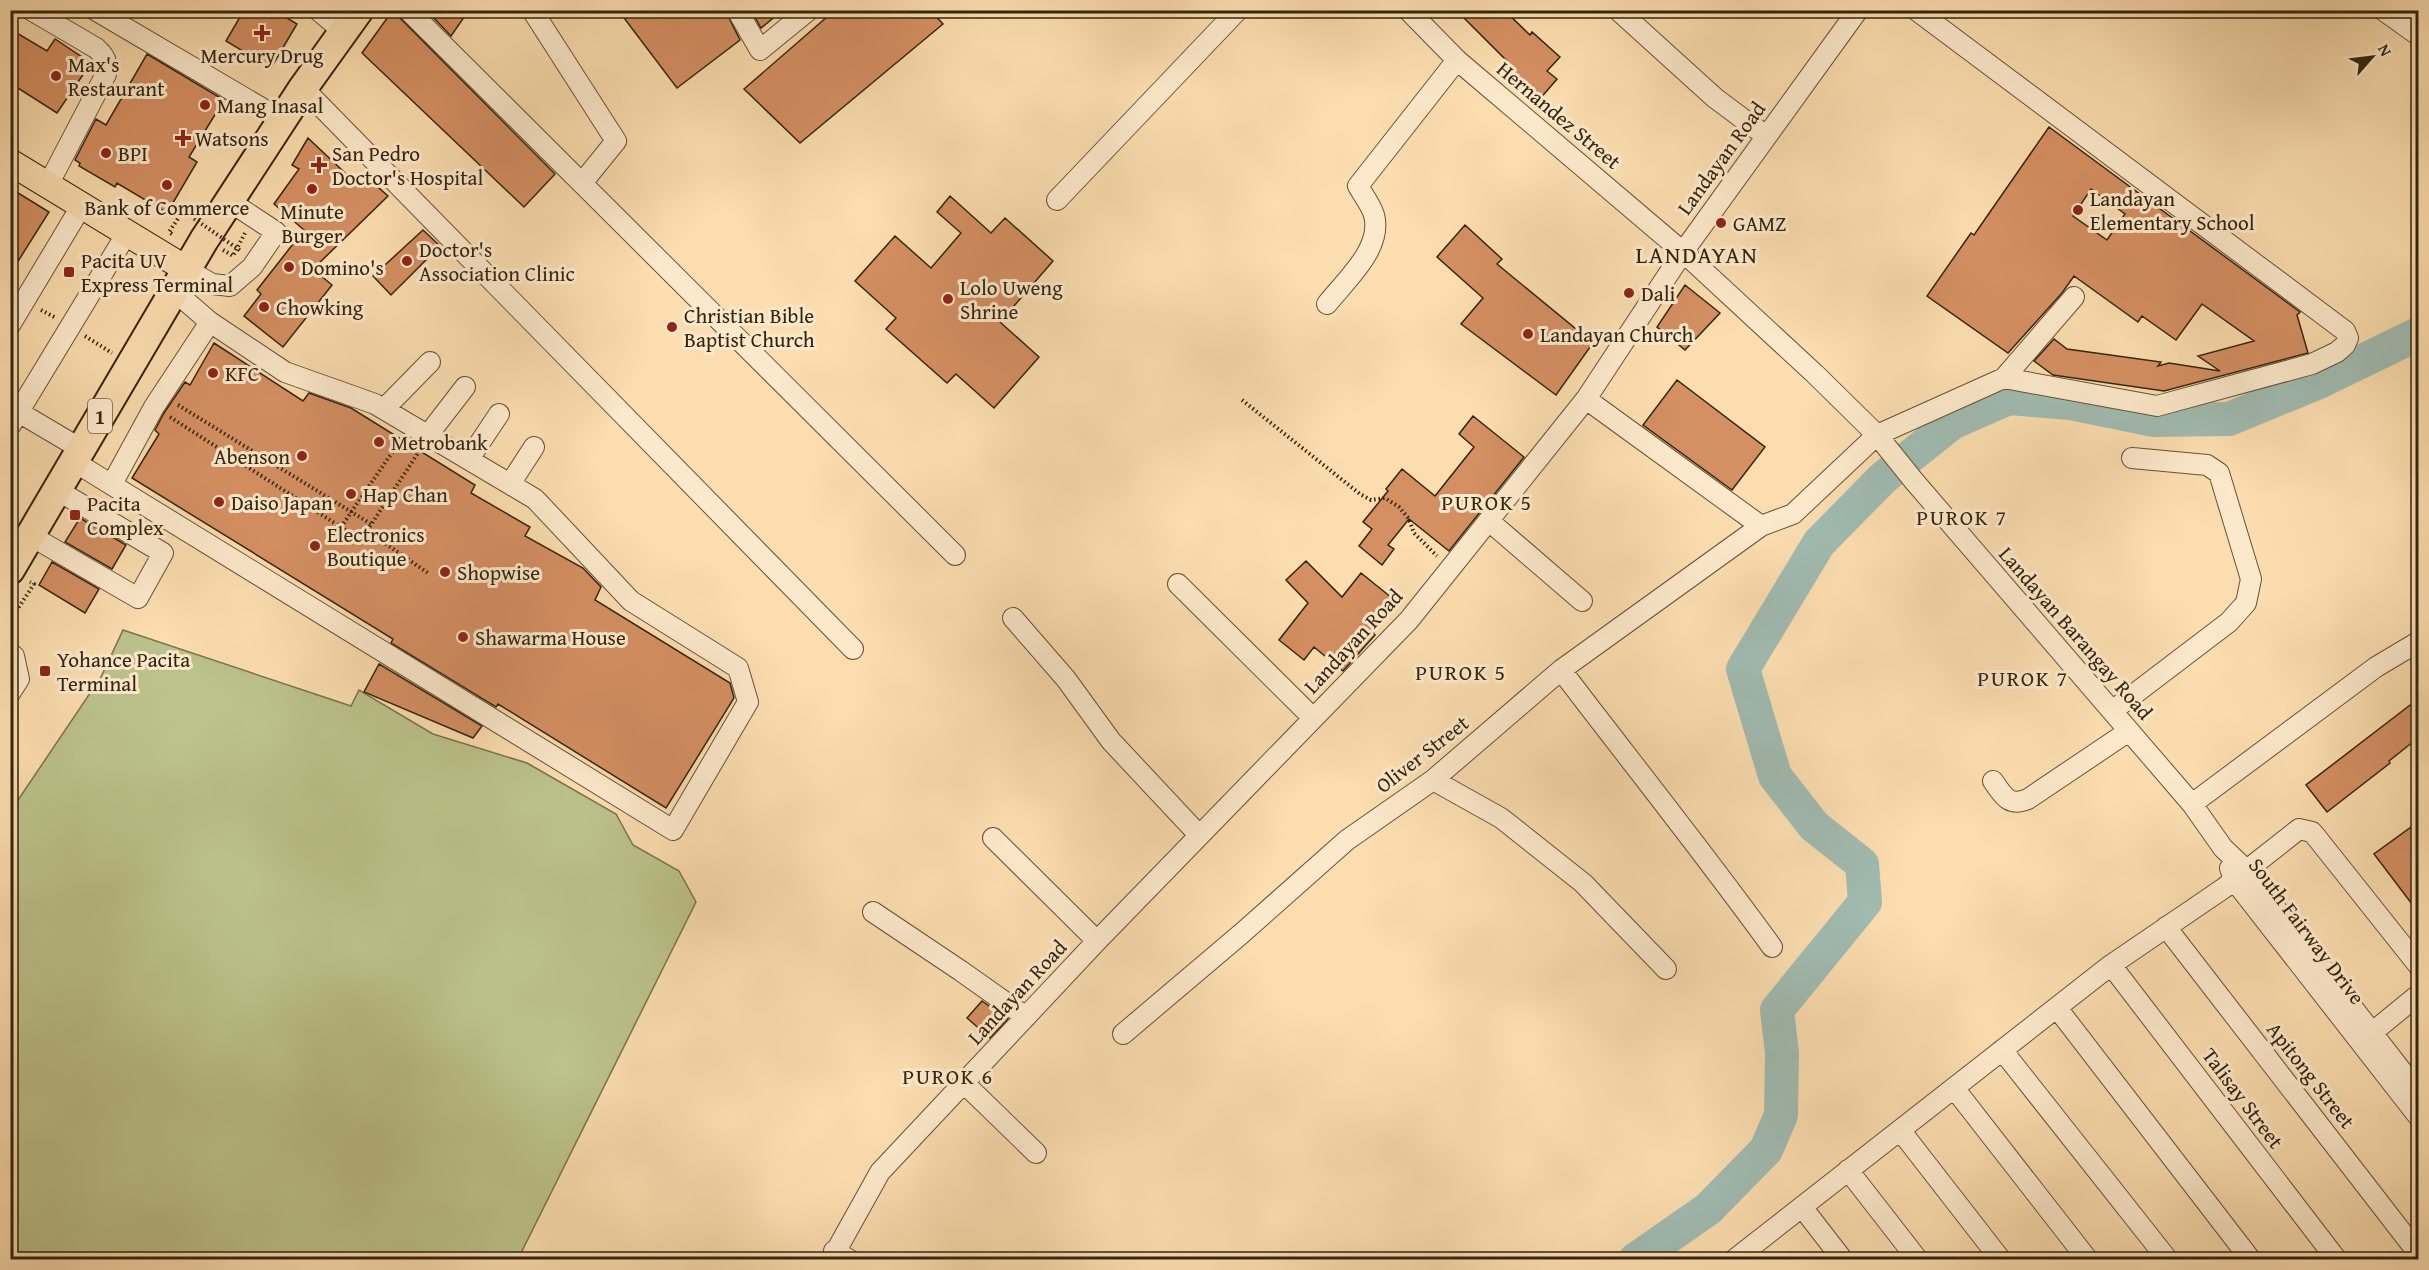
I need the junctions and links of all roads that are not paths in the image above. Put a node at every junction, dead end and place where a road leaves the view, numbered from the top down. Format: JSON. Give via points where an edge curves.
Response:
{"nodes":[{"id":1,"x":31,"y":10,"type":"edge"},
{"id":2,"x":95,"y":10,"type":"edge"},
{"id":3,"x":318,"y":10,"type":"edge"},
{"id":4,"x":408,"y":10,"type":"edge"},
{"id":5,"x":531,"y":10,"type":"edge"},
{"id":6,"x":737,"y":10,"type":"edge"},
{"id":7,"x":809,"y":10,"type":"edge"},
{"id":8,"x":1238,"y":10,"type":"edge"},
{"id":9,"x":1408,"y":10,"type":"edge"},
{"id":10,"x":1858,"y":10,"type":"edge"},
{"id":11,"x":1916,"y":10,"type":"edge"},
{"id":12,"x":2385,"y":11,"type":"edge"},
{"id":13,"x":1619,"y":12,"type":"edge"},
{"id":14,"x":351,"y":21,"type":"edge"},
{"id":15,"x":2418,"y":35,"type":"edge"},
{"id":16,"x":1457,"y":60,"type":"junction"},
{"id":17,"x":303,"y":88,"type":"junction"},
{"id":18,"x":282,"y":120,"type":"junction"},
{"id":19,"x":1766,"y":136,"type":"junction"},
{"id":20,"x":10,"y":162,"type":"edge"},
{"id":21,"x":582,"y":183,"type":"junction"},
{"id":22,"x":48,"y":185,"type":"junction"},
{"id":23,"x":1057,"y":200,"type":"dead end"},
{"id":24,"x":230,"y":201,"type":"junction"},
{"id":25,"x":81,"y":205,"type":"junction"},
{"id":26,"x":127,"y":233,"type":"junction"},
{"id":27,"x":1683,"y":252,"type":"junction"},
{"id":28,"x":180,"y":280,"type":"junction"},
{"id":29,"x":2074,"y":297,"type":"dead end"},
{"id":30,"x":1327,"y":304,"type":"dead end"},
{"id":31,"x":210,"y":322,"type":"junction"},
{"id":32,"x":10,"y":325,"type":"edge"},
{"id":33,"x":430,"y":362,"type":"dead end"},
{"id":34,"x":2004,"y":378,"type":"junction"},
{"id":35,"x":465,"y":387,"type":"dead end"},
{"id":36,"x":1586,"y":399,"type":"junction"},
{"id":37,"x":384,"y":409,"type":"junction"},
{"id":38,"x":499,"y":414,"type":"dead end"},
{"id":39,"x":13,"y":415,"type":"edge"},
{"id":40,"x":428,"y":435,"type":"junction"},
{"id":41,"x":1877,"y":435,"type":"junction"},
{"id":42,"x":534,"y":447,"type":"dead end"},
{"id":43,"x":77,"y":455,"type":"junction"},
{"id":44,"x":2133,"y":458,"type":"dead end"},
{"id":45,"x":469,"y":459,"type":"junction"},
{"id":46,"x":112,"y":484,"type":"junction"},
{"id":47,"x":510,"y":484,"type":"junction"},
{"id":48,"x":57,"y":490,"type":"junction"},
{"id":49,"x":1489,"y":520,"type":"junction"},
{"id":50,"x":1761,"y":526,"type":"junction"},
{"id":51,"x":31,"y":536,"type":"junction"},
{"id":52,"x":955,"y":555,"type":"dead end"},
{"id":53,"x":17,"y":570,"type":"edge"},
{"id":54,"x":1178,"y":584,"type":"dead end"},
{"id":55,"x":1582,"y":600,"type":"dead end"},
{"id":56,"x":1013,"y":618,"type":"dead end"},
{"id":57,"x":2418,"y":642,"type":"edge"},
{"id":58,"x":853,"y":649,"type":"dead end"},
{"id":59,"x":10,"y":653,"type":"edge"},
{"id":60,"x":1561,"y":670,"type":"junction"},
{"id":61,"x":10,"y":693,"type":"edge"},
{"id":62,"x":2112,"y":711,"type":"junction"},
{"id":63,"x":1313,"y":718,"type":"junction"},
{"id":64,"x":2129,"y":730,"type":"junction"},
{"id":65,"x":1433,"y":780,"type":"junction"},
{"id":66,"x":1993,"y":781,"type":"dead end"},
{"id":67,"x":2192,"y":804,"type":"junction"},
{"id":68,"x":1199,"y":835,"type":"junction"},
{"id":69,"x":993,"y":838,"type":"dead end"},
{"id":70,"x":2223,"y":848,"type":"joint"},
{"id":71,"x":2240,"y":875,"type":"junction"},
{"id":72,"x":873,"y":912,"type":"dead end"},
{"id":73,"x":2166,"y":927,"type":"junction"},
{"id":74,"x":1097,"y":941,"type":"junction"},
{"id":75,"x":1772,"y":947,"type":"dead end"},
{"id":76,"x":2111,"y":965,"type":"junction"},
{"id":77,"x":2418,"y":965,"type":"edge"},
{"id":78,"x":1666,"y":969,"type":"dead end"},
{"id":79,"x":2418,"y":995,"type":"edge"},
{"id":80,"x":2057,"y":1008,"type":"junction"},
{"id":81,"x":1026,"y":1017,"type":"junction"},
{"id":82,"x":1123,"y":1034,"type":"dead end"},
{"id":83,"x":2366,"y":1037,"type":"junction"},
{"id":84,"x":2002,"y":1050,"type":"junction"},
{"id":85,"x":964,"y":1083,"type":"junction"},
{"id":86,"x":1954,"y":1088,"type":"junction"},
{"id":87,"x":2418,"y":1092,"type":"edge"},
{"id":88,"x":2418,"y":1116,"type":"edge"},
{"id":89,"x":1900,"y":1130,"type":"junction"},
{"id":90,"x":1036,"y":1153,"type":"dead end"},
{"id":91,"x":1848,"y":1170,"type":"junction"},
{"id":92,"x":1802,"y":1207,"type":"junction"},
{"id":93,"x":2418,"y":1252,"type":"edge"},
{"id":94,"x":1745,"y":1256,"type":"edge"},
{"id":95,"x":838,"y":1257,"type":"edge"},
{"id":96,"x":1842,"y":1260,"type":"edge"},
{"id":97,"x":1918,"y":1260,"type":"edge"},
{"id":98,"x":2001,"y":1260,"type":"edge"},
{"id":99,"x":2088,"y":1260,"type":"edge"},
{"id":100,"x":2168,"y":1260,"type":"edge"},
{"id":101,"x":2251,"y":1260,"type":"edge"},
{"id":102,"x":2337,"y":1260,"type":"edge"}],
"edges":[{"from":1,"to":22,"type":"street","via":[[96,48],[103,54],[107,67]]},
{"from":2,"to":18,"type":"street"},
{"from":3,"to":14,"type":"street"},
{"from":4,"to":21,"type":"street"},
{"from":5,"to":21,"type":"street","via":[[616,141]]},
{"from":6,"to":7,"type":"street","via":[[760,50]]},
{"from":8,"to":23,"type":"street"},
{"from":9,"to":16,"type":"street","name":"Hernandez Street"},
{"from":10,"to":19,"type":"street","name":"Landayan Road"},
{"from":11,"to":34,"type":"street","via":[[2345,331],[2348,338],[2337,352],[2312,364],[2157,406]]},
{"from":12,"to":15,"type":"street"},
{"from":13,"to":19,"type":"street","via":[[1715,98]]},
{"from":14,"to":17,"type":"highway","number":"1"},
{"from":16,"to":27,"type":"street","name":"Hernandez Street"},
{"from":16,"to":30,"type":"street","via":[[1358,186],[1373,213],[1377,232],[1371,248]]},
{"from":17,"to":18,"type":"highway","number":"1"},
{"from":17,"to":58,"type":"street"},
{"from":18,"to":24,"type":"highway","number":"1"},
{"from":19,"to":27,"type":"street","name":"Landayan Road"},
{"from":20,"to":22,"type":"main road"},
{"from":21,"to":52,"type":"street"},
{"from":22,"to":25,"type":"main road"},
{"from":24,"to":28,"type":"highway","number":"1"},
{"from":24,"to":28,"type":"street","via":[[276,232],[252,267],[230,286]]},
{"from":25,"to":26,"type":"main road"},
{"from":25,"to":32,"type":"street"},
{"from":26,"to":28,"type":"main road"},
{"from":26,"to":39,"type":"street"},
{"from":27,"to":36,"type":"street","name":"Landayan Road"},
{"from":27,"to":41,"type":"street","name":"Landayan Barangay Road"},
{"from":28,"to":31,"type":"street"},
{"from":28,"to":43,"type":"highway","number":"1"},
{"from":29,"to":34,"type":"street"},
{"from":31,"to":37,"type":"street","via":[[285,372]]},
{"from":31,"to":46,"type":"street","via":[[158,401]]},
{"from":33,"to":37,"type":"street"},
{"from":34,"to":41,"type":"street","name":"Oliver Street"},
{"from":35,"to":40,"type":"street"},
{"from":36,"to":49,"type":"street","name":"Landayan Road"},
{"from":36,"to":50,"type":"street"},
{"from":37,"to":40,"type":"street"},
{"from":38,"to":45,"type":"street"},
{"from":39,"to":43,"type":"street"},
{"from":40,"to":45,"type":"street"},
{"from":41,"to":50,"type":"street","name":"Oliver Street","via":[[1793,514]]},
{"from":41,"to":62,"type":"street","name":"Landayan Barangay Road"},
{"from":42,"to":47,"type":"street"},
{"from":43,"to":46,"type":"street"},
{"from":43,"to":48,"type":"highway","number":"1"},
{"from":44,"to":62,"type":"street","via":[[2207,465],[2219,473],[2251,579],[2246,603],[2229,622]]},
{"from":45,"to":47,"type":"street"},
{"from":46,"to":47,"type":"street","via":[[673,830],[748,702],[738,668],[631,602],[536,499]]},
{"from":48,"to":51,"type":"highway","number":"1"},
{"from":48,"to":51,"type":"street","via":[[163,553],[138,598]]},
{"from":49,"to":55,"type":"street"},
{"from":49,"to":63,"type":"street","name":"Landayan Road","via":[[1409,620]]},
{"from":50,"to":60,"type":"street","name":"Oliver Street"},
{"from":51,"to":53,"type":"highway","number":"1"},
{"from":54,"to":63,"type":"street"},
{"from":56,"to":68,"type":"street","via":[[1066,679],[1111,741]]},
{"from":57,"to":67,"type":"street","via":[[2376,667]]},
{"from":59,"to":61,"type":"street","via":[[19,679]]},
{"from":60,"to":65,"type":"street","name":"Oliver Street"},
{"from":60,"to":75,"type":"street"},
{"from":62,"to":64,"type":"street","name":"Landayan Barangay Road"},
{"from":63,"to":68,"type":"street","name":"Landayan Road"},
{"from":64,"to":66,"type":"street","via":[[2019,803],[2011,802]]},
{"from":64,"to":67,"type":"street","name":"Landayan Barangay Road"},
{"from":65,"to":78,"type":"street","via":[[1501,818],[1583,883]]},
{"from":65,"to":82,"type":"street","name":"Oliver Street","via":[[1347,840]]},
{"from":67,"to":70,"type":"street","name":"Landayan Barangay Road"},
{"from":68,"to":74,"type":"street","name":"Landayan Road"},
{"from":69,"to":74,"type":"street"},
{"from":70,"to":71,"type":"street","name":"South Fairway Drive"},
{"from":71,"to":73,"type":"street"},
{"from":71,"to":77,"type":"street","via":[[2294,831],[2312,832]]},
{"from":71,"to":83,"type":"street","name":"South Fairway Drive"},
{"from":72,"to":81,"type":"street"},
{"from":73,"to":76,"type":"street"},
{"from":73,"to":93,"type":"street","name":"Apitong Street"},
{"from":74,"to":81,"type":"street","name":"Landayan Road"},
{"from":76,"to":80,"type":"street"},
{"from":76,"to":102,"type":"street","name":"Talisay Street"},
{"from":79,"to":83,"type":"street"},
{"from":80,"to":84,"type":"street"},
{"from":80,"to":101,"type":"street"},
{"from":81,"to":85,"type":"street","name":"Landayan Road"},
{"from":83,"to":87,"type":"street","name":"South Fairway Drive"},
{"from":83,"to":88,"type":"street","name":"South Fairway Drive"},
{"from":84,"to":86,"type":"street"},
{"from":84,"to":100,"type":"street"},
{"from":85,"to":90,"type":"street"},
{"from":85,"to":95,"type":"street","name":"Landayan Road","via":[[880,1172]]},
{"from":86,"to":89,"type":"street"},
{"from":86,"to":99,"type":"street"},
{"from":89,"to":91,"type":"street"},
{"from":89,"to":98,"type":"street"},
{"from":91,"to":92,"type":"street"},
{"from":91,"to":97,"type":"street"},
{"from":92,"to":94,"type":"street"},
{"from":92,"to":96,"type":"street"}]}
